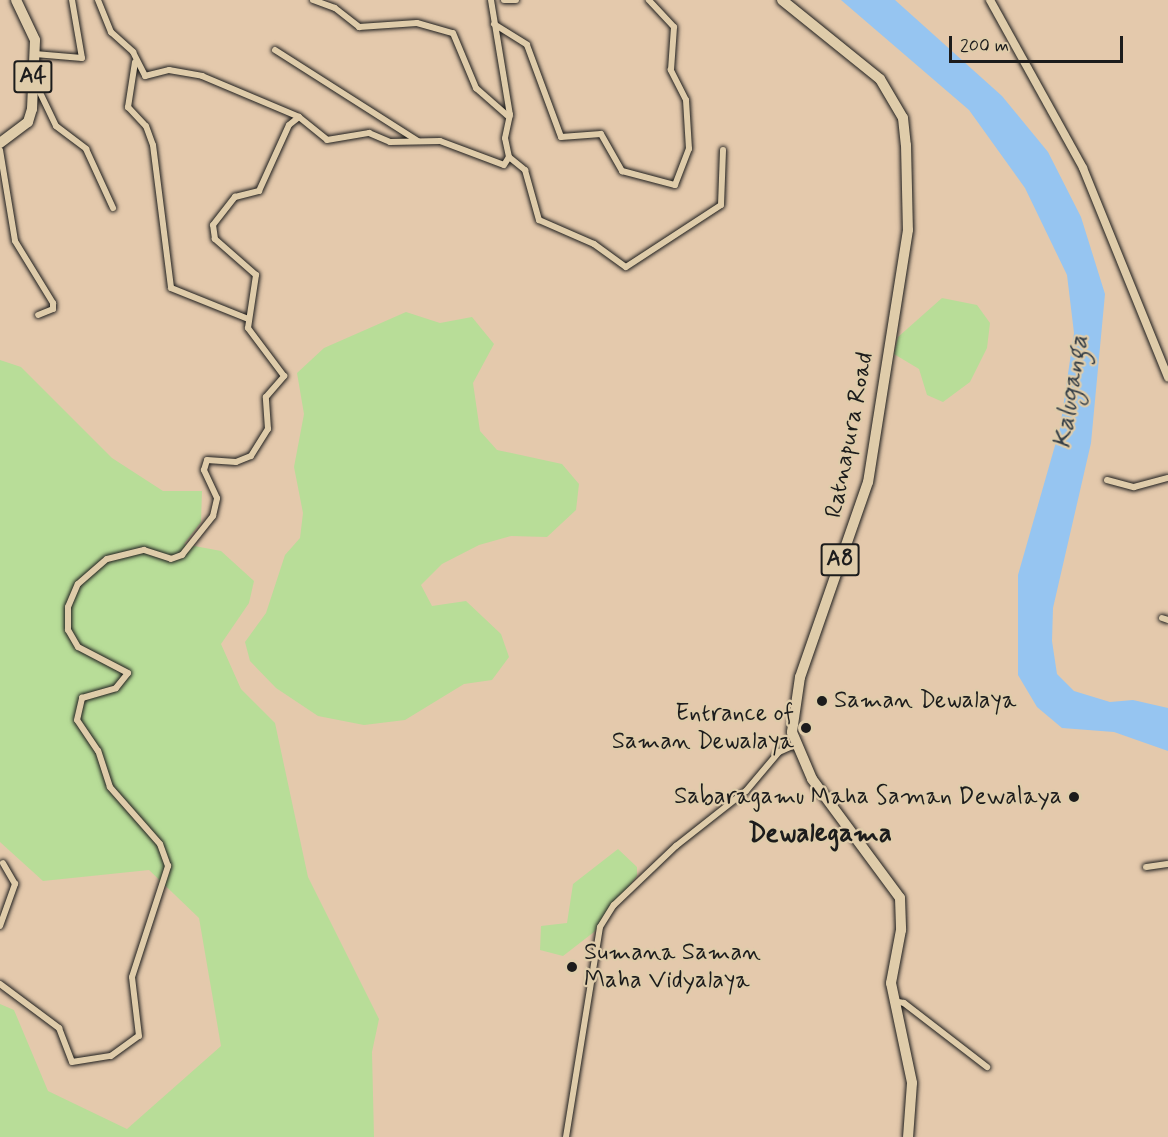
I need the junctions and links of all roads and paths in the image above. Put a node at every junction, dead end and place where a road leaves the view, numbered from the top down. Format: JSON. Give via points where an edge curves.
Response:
{"nodes":[{"id":1,"x":16,"y":0,"type":"edge"},
{"id":2,"x":72,"y":0,"type":"edge"},
{"id":3,"x":98,"y":0,"type":"edge"},
{"id":4,"x":314,"y":0,"type":"edge"},
{"id":5,"x":491,"y":0,"type":"edge"},
{"id":6,"x":504,"y":0,"type":"edge"},
{"id":7,"x":516,"y":0,"type":"edge"},
{"id":8,"x":649,"y":0,"type":"edge"},
{"id":9,"x":782,"y":0,"type":"edge"},
{"id":10,"x":990,"y":0,"type":"edge"},
{"id":11,"x":494,"y":24,"type":"junction"},
{"id":12,"x":274,"y":50,"type":"dead end"},
{"id":13,"x":35,"y":54,"type":"junction"},
{"id":14,"x":135,"y":62,"type":"junction"},
{"id":15,"x":33,"y":77,"type":"junction"},
{"id":16,"x":299,"y":117,"type":"junction"},
{"id":17,"x":509,"y":117,"type":"junction"},
{"id":18,"x":418,"y":141,"type":"junction"},
{"id":19,"x":0,"y":143,"type":"edge"},
{"id":20,"x":0,"y":150,"type":"edge"},
{"id":21,"x":723,"y":150,"type":"dead end"},
{"id":22,"x":509,"y":157,"type":"junction"},
{"id":23,"x":113,"y":208,"type":"dead end"},
{"id":24,"x":38,"y":315,"type":"dead end"},
{"id":25,"x":248,"y":319,"type":"junction"},
{"id":26,"x":1168,"y":377,"type":"edge"},
{"id":27,"x":1168,"y":478,"type":"edge"},
{"id":28,"x":1107,"y":480,"type":"dead end"},
{"id":29,"x":795,"y":745,"type":"junction"},
{"id":30,"x":3,"y":863,"type":"dead end"},
{"id":31,"x":1168,"y":864,"type":"edge"},
{"id":32,"x":1146,"y":867,"type":"dead end"},
{"id":33,"x":0,"y":926,"type":"edge"},
{"id":34,"x":0,"y":984,"type":"edge"},
{"id":35,"x":892,"y":1000,"type":"junction"},
{"id":36,"x":987,"y":1067,"type":"dead end"},
{"id":37,"x":566,"y":1137,"type":"edge"},
{"id":38,"x":908,"y":1137,"type":"edge"}],
"edges":[{"from":1,"to":13,"type":"highway","number":"A4","via":[[35,40]]},
{"from":2,"to":13,"type":"street","via":[[82,58]]},
{"from":3,"to":14,"type":"street","via":[[111,33],[133,52]]},
{"from":4,"to":17,"type":"street","via":[[336,8],[359,27],[417,23],[453,33],[476,88]]},
{"from":5,"to":11,"type":"street"},
{"from":6,"to":7,"type":"street"},
{"from":8,"to":11,"type":"street","via":[[674,27],[671,70],[686,100],[689,149],[675,185],[622,171],[601,134],[561,137],[527,45]]},
{"from":9,"to":29,"type":"highway","name":"Ratnapura Road","number":"A8","via":[[880,79],[903,118],[908,230],[868,482],[800,677],[793,709]]},
{"from":10,"to":26,"type":"street","via":[[1083,168]]},
{"from":11,"to":17,"type":"street"},
{"from":12,"to":18,"type":"street"},
{"from":13,"to":15,"type":"highway","number":"A4"},
{"from":14,"to":16,"type":"street","via":[[145,76],[169,70],[202,76]]},
{"from":14,"to":25,"type":"street","via":[[128,107],[146,126],[153,145],[171,288]]},
{"from":15,"to":19,"type":"highway","number":"A4","via":[[28,122]]},
{"from":15,"to":23,"type":"street","via":[[56,126],[86,149]]},
{"from":16,"to":18,"type":"street","via":[[327,140],[369,133],[390,142]]},
{"from":16,"to":25,"type":"street","via":[[289,125],[259,191],[235,197],[213,225],[215,239],[256,276]]},
{"from":17,"to":22,"type":"street","via":[[505,138]]},
{"from":18,"to":22,"type":"street","via":[[449,144],[495,166]]},
{"from":20,"to":24,"type":"street","via":[[15,241],[53,303],[53,309]]},
{"from":21,"to":22,"type":"street","via":[[721,205],[626,267],[594,244],[539,220],[525,171]]},
{"from":25,"to":34,"type":"street","via":[[252,335],[284,376],[266,397],[268,429],[251,456],[236,462],[207,460],[204,470],[217,498],[205,532],[182,555],[171,559],[144,550],[107,559],[78,584],[68,607],[70,637],[78,647],[127,670],[116,688],[82,698],[77,720],[99,751],[110,787],[160,844],[168,866],[132,977],[139,1036],[111,1056],[72,1062],[59,1028]]},
{"from":27,"to":28,"type":"street","via":[[1134,487]]},
{"from":29,"to":35,"type":"highway","name":"Ratnapura Road","number":"A8","via":[[812,779],[900,898]]},
{"from":29,"to":37,"type":"street","via":[[779,752],[746,791],[614,905],[600,927]]},
{"from":30,"to":33,"type":"street","via":[[15,884]]},
{"from":31,"to":32,"type":"street"},
{"from":35,"to":36,"type":"street","via":[[904,1003]]},
{"from":35,"to":38,"type":"highway","name":"Ratnapura Road","number":"A8","via":[[912,1083]]}]}
